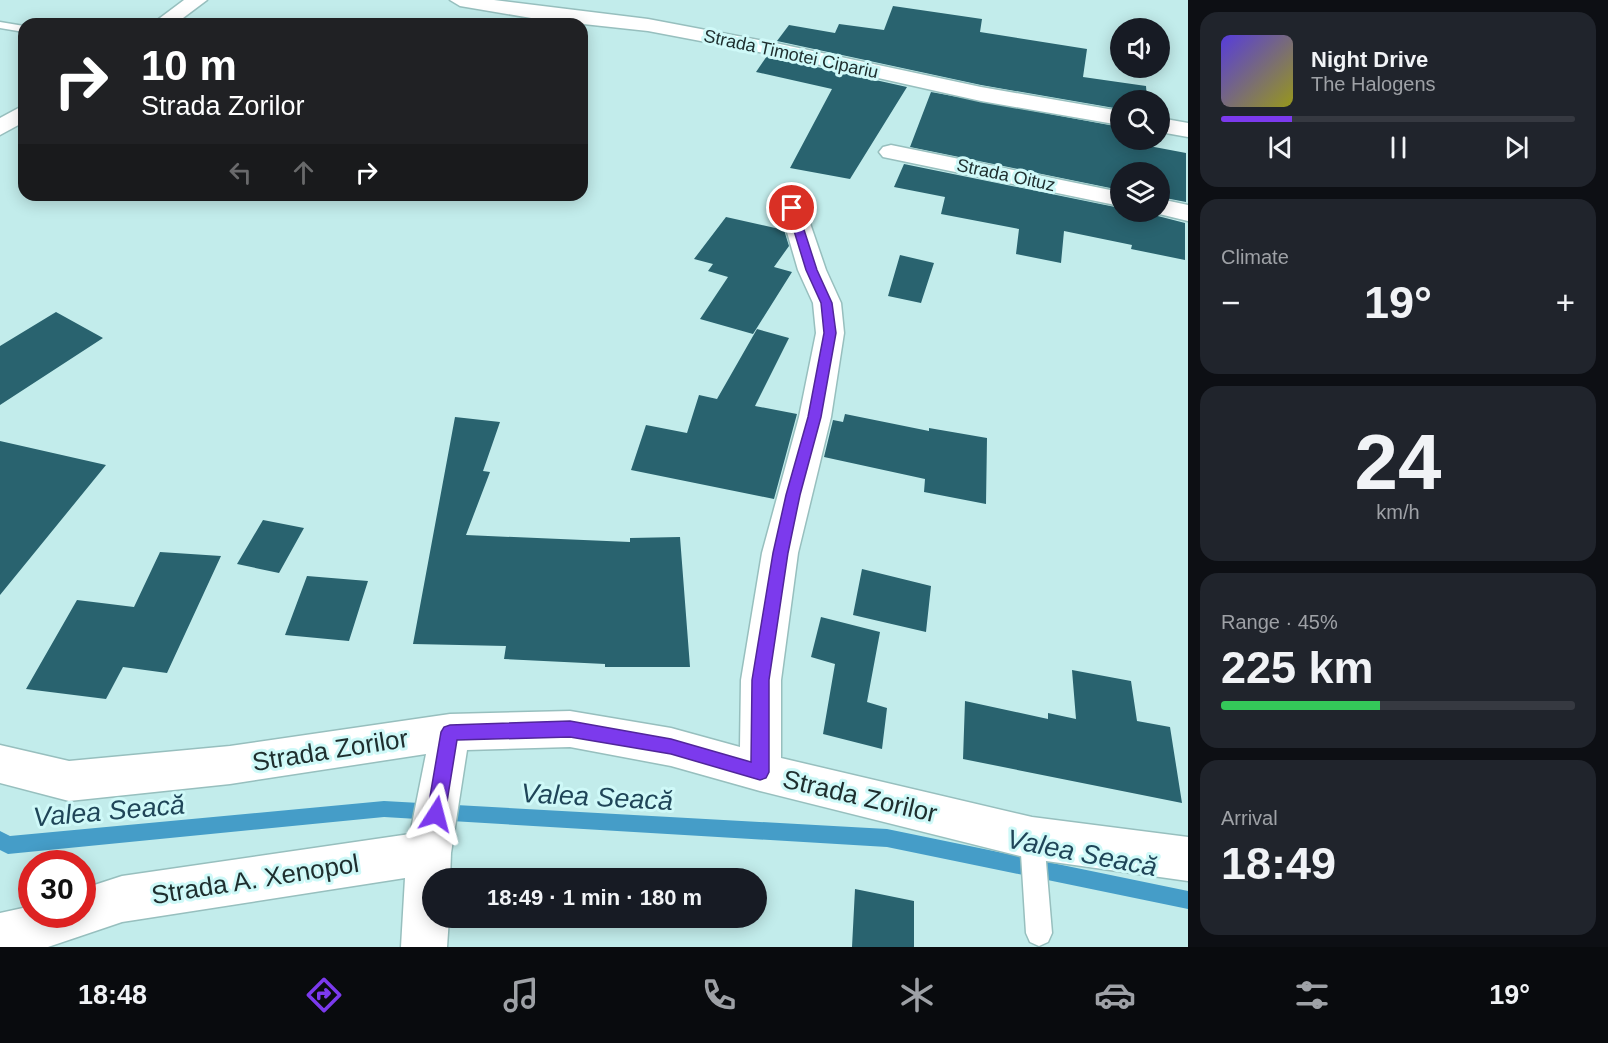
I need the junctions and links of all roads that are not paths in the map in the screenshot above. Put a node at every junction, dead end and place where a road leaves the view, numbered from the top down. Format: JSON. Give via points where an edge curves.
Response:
{"nodes":[{"id":1,"x":197,"y":0,"type":"edge"},
{"id":2,"x":460,"y":0,"type":"edge"},
{"id":3,"x":171,"y":18,"type":"edge"},
{"id":4,"x":581,"y":18,"type":"edge"},
{"id":5,"x":588,"y":19,"type":"edge"},
{"id":6,"x":0,"y":25,"type":"edge"},
{"id":7,"x":18,"y":28,"type":"edge"},
{"id":8,"x":18,"y":116,"type":"edge"},
{"id":9,"x":1110,"y":116,"type":"edge"},
{"id":10,"x":1170,"y":127,"type":"edge"},
{"id":11,"x":0,"y":128,"type":"edge"},
{"id":12,"x":1188,"y":130,"type":"edge"},
{"id":13,"x":891,"y":152,"type":"dead end"},
{"id":14,"x":788,"y":194,"type":"dead end"},
{"id":15,"x":1110,"y":197,"type":"edge"},
{"id":16,"x":1170,"y":209,"type":"edge"},
{"id":17,"x":1188,"y":213,"type":"edge"},
{"id":18,"x":450,"y":732,"type":"junction"},
{"id":19,"x":0,"y":764,"type":"edge"},
{"id":20,"x":760,"y":772,"type":"junction"},
{"id":21,"x":1032,"y":838,"type":"junction"},
{"id":22,"x":429,"y":853,"type":"junction"},
{"id":23,"x":1188,"y":859,"type":"edge"},
{"id":24,"x":96,"y":907,"type":"edge"},
{"id":25,"x":36,"y":928,"type":"edge"},
{"id":26,"x":1039,"y":933,"type":"dead end"},
{"id":27,"x":0,"y":936,"type":"edge"},
{"id":28,"x":424,"y":947,"type":"edge"}],
"edges":[{"from":1,"to":3,"type":"street"},
{"from":2,"to":4,"type":"street","name":"Strada Timotei Cipariu"},
{"from":5,"to":9,"type":"street","name":"Strada Timotei Cipariu","via":[[780,50],[981,94]]},
{"from":6,"to":7,"type":"lane"},
{"from":8,"to":11,"type":"street"},
{"from":10,"to":12,"type":"street"},
{"from":13,"to":15,"type":"street","name":"Strada Oituz"},
{"from":14,"to":20,"type":"street","via":[[826,303],[830,333],[815,417],[780,553],[760,680]]},
{"from":16,"to":17,"type":"street"},
{"from":18,"to":19,"type":"street","name":"Strada Zorilor","via":[[230,765],[69,781]]},
{"from":18,"to":20,"type":"street","name":"Strada Zorilor","via":[[570,729],[671,747]]},
{"from":18,"to":22,"type":"street"},
{"from":20,"to":21,"type":"street","name":"Strada Zorilor"},
{"from":21,"to":23,"type":"street","name":"Strada Zorilor"},
{"from":21,"to":26,"type":"lane"},
{"from":22,"to":24,"type":"street","name":"Strada A. Xenopol","via":[[122,899]]},
{"from":22,"to":28,"type":"street"},
{"from":25,"to":27,"type":"street"}]}
